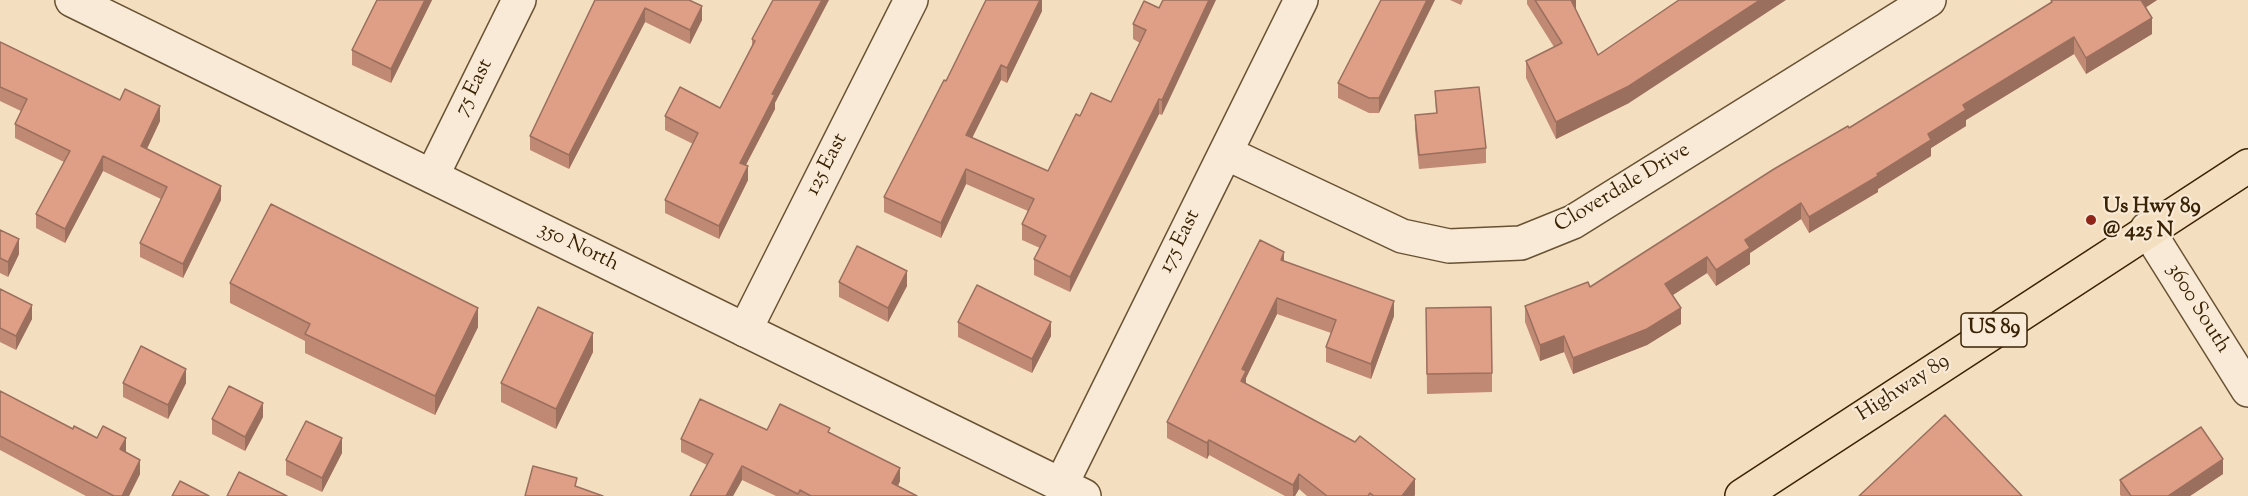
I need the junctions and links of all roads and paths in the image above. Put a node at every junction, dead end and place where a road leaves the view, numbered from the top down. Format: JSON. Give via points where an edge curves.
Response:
{"nodes":[{"id":1,"x":72,"y":0,"type":"edge"},
{"id":2,"x":519,"y":0,"type":"edge"},
{"id":3,"x":911,"y":0,"type":"edge"},
{"id":4,"x":1301,"y":0,"type":"edge"},
{"id":5,"x":1929,"y":0,"type":"edge"},
{"id":6,"x":1226,"y":153,"type":"junction"},
{"id":7,"x":2248,"y":166,"type":"edge"},
{"id":8,"x":432,"y":176,"type":"junction"},
{"id":9,"x":2147,"y":229,"type":"junction"},
{"id":10,"x":745,"y":330,"type":"junction"},
{"id":11,"x":2248,"y":390,"type":"edge"},
{"id":12,"x":1072,"y":490,"type":"edge"},
{"id":13,"x":1742,"y":496,"type":"edge"}],
"edges":[{"from":1,"to":8,"type":"street","name":"350 North"},
{"from":2,"to":8,"type":"street","name":"75 East"},
{"from":3,"to":10,"type":"street","name":"125 East"},
{"from":4,"to":6,"type":"street","name":"175 East"},
{"from":5,"to":6,"type":"street","name":"Cloverdale Drive","via":[[1572,222],[1521,243],[1449,246],[1402,236]]},
{"from":6,"to":12,"type":"street","name":"175 East"},
{"from":7,"to":9,"type":"main road","name":"Highway 89","number":"US 89"},
{"from":8,"to":10,"type":"street","name":"350 North"},
{"from":9,"to":11,"type":"street","name":"3600 South"},
{"from":9,"to":13,"type":"main road","name":"Highway 89","number":"US 89"},
{"from":10,"to":12,"type":"street","name":"350 North"}]}
